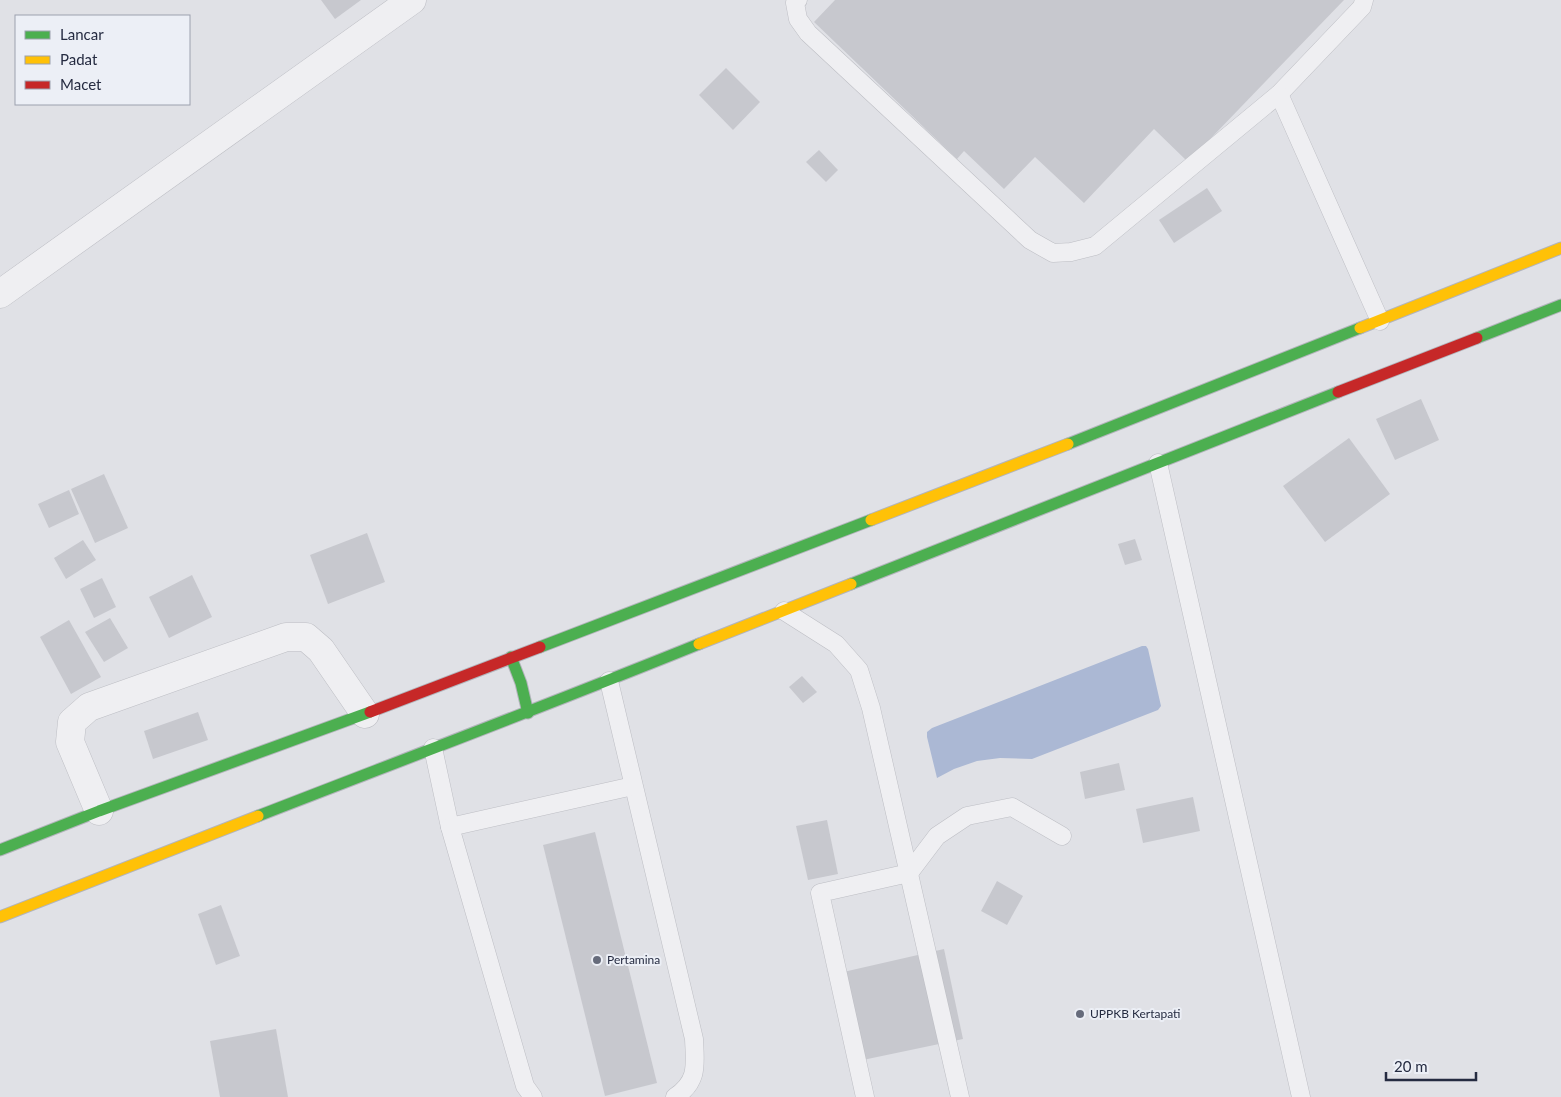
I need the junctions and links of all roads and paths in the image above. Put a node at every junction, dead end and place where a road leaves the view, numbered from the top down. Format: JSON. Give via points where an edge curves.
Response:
{"nodes":[{"id":1,"x":412,"y":0,"type":"edge"},
{"id":2,"x":798,"y":0,"type":"edge"},
{"id":3,"x":1364,"y":0,"type":"edge"},
{"id":4,"x":1279,"y":94,"type":"junction"},
{"id":5,"x":1561,"y":248,"type":"edge"},
{"id":6,"x":0,"y":294,"type":"edge"},
{"id":7,"x":1561,"y":305,"type":"edge"},
{"id":8,"x":1380,"y":321,"type":"junction"},
{"id":9,"x":1158,"y":463,"type":"junction"},
{"id":10,"x":784,"y":611,"type":"junction"},
{"id":11,"x":511,"y":657,"type":"junction"},
{"id":12,"x":609,"y":681,"type":"junction"},
{"id":13,"x":528,"y":713,"type":"junction"},
{"id":14,"x":365,"y":714,"type":"junction"},
{"id":15,"x":433,"y":748,"type":"junction"},
{"id":16,"x":633,"y":786,"type":"junction"},
{"id":17,"x":99,"y":811,"type":"junction"},
{"id":18,"x":450,"y":827,"type":"junction"},
{"id":19,"x":1062,"y":836,"type":"dead end"},
{"id":20,"x":0,"y":850,"type":"edge"},
{"id":21,"x":909,"y":873,"type":"junction"},
{"id":22,"x":0,"y":917,"type":"edge"},
{"id":23,"x":533,"y":1097,"type":"edge"},
{"id":24,"x":675,"y":1097,"type":"edge"},
{"id":25,"x":865,"y":1097,"type":"edge"},
{"id":26,"x":960,"y":1097,"type":"edge"},
{"id":27,"x":1301,"y":1097,"type":"edge"}],
"edges":[{"from":1,"to":6,"type":"street"},
{"from":2,"to":4,"type":"lane","via":[[795,3],[798,19],[808,33],[1030,240],[1053,253],[1095,246]]},
{"from":3,"to":4,"type":"lane","via":[[1362,7]]},
{"from":4,"to":8,"type":"lane"},
{"from":5,"to":8,"type":"highway"},
{"from":7,"to":9,"type":"highway"},
{"from":8,"to":11,"type":"highway","via":[[1129,422]]},
{"from":9,"to":10,"type":"highway"},
{"from":9,"to":27,"type":"lane"},
{"from":10,"to":12,"type":"highway"},
{"from":10,"to":21,"type":"lane","via":[[836,644],[859,670],[871,708]]},
{"from":11,"to":13,"type":"highway"},
{"from":11,"to":14,"type":"highway"},
{"from":12,"to":13,"type":"highway"},
{"from":12,"to":16,"type":"lane"},
{"from":13,"to":15,"type":"highway"},
{"from":14,"to":17,"type":"highway"},
{"from":14,"to":17,"type":"street","via":[[321,650],[306,637],[286,637],[89,707],[72,722],[70,742]]},
{"from":15,"to":18,"type":"lane"},
{"from":15,"to":22,"type":"highway"},
{"from":16,"to":18,"type":"lane"},
{"from":16,"to":24,"type":"lane","via":[[694,1039],[696,1069],[686,1090]]},
{"from":17,"to":20,"type":"highway"},
{"from":18,"to":23,"type":"lane","via":[[525,1086]]},
{"from":19,"to":21,"type":"lane","via":[[1012,807],[967,816],[937,836]]},
{"from":21,"to":25,"type":"lane","via":[[820,893]]},
{"from":21,"to":26,"type":"lane"}]}
